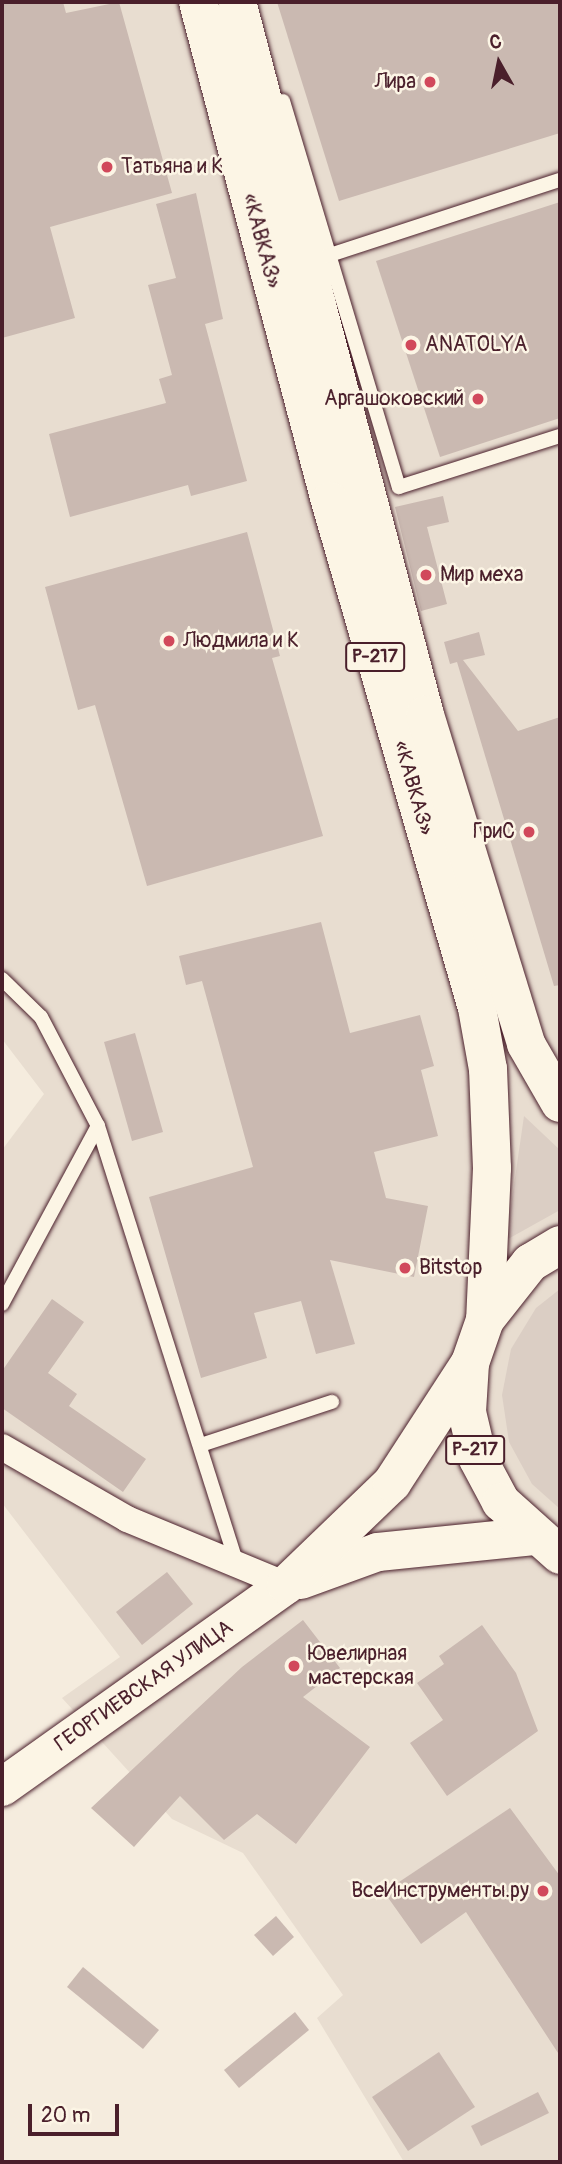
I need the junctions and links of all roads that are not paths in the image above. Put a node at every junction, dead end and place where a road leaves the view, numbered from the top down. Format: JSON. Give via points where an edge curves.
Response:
{"nodes":[{"id":1,"x":198,"y":2,"type":"edge"},
{"id":2,"x":237,"y":2,"type":"edge"},
{"id":3,"x":254,"y":2,"type":"edge"},
{"id":4,"x":270,"y":55,"type":"dead end"},
{"id":5,"x":277,"y":82,"type":"dead end"},
{"id":6,"x":560,"y":180,"type":"edge"},
{"id":7,"x":327,"y":256,"type":"junction"},
{"id":8,"x":560,"y":436,"type":"edge"},
{"id":9,"x":2,"y":979,"type":"edge"},
{"id":10,"x":560,"y":1103,"type":"edge"},
{"id":11,"x":98,"y":1126,"type":"junction"},
{"id":12,"x":560,"y":1245,"type":"edge"},
{"id":13,"x":2,"y":1304,"type":"edge"},
{"id":14,"x":485,"y":1320,"type":"junction"},
{"id":15,"x":470,"y":1363,"type":"junction"},
{"id":16,"x":332,"y":1402,"type":"dead end"},
{"id":17,"x":201,"y":1444,"type":"junction"},
{"id":18,"x":2,"y":1447,"type":"edge"},
{"id":19,"x":553,"y":1548,"type":"edge"},
{"id":20,"x":237,"y":1564,"type":"junction"},
{"id":21,"x":286,"y":1585,"type":"junction"},
{"id":22,"x":2,"y":1787,"type":"edge"}],
"edges":[{"from":1,"to":14,"type":"main road","name":"«КАВКАЗ»","number":"Р-217","via":[[330,501],[477,1008],[488,1069],[492,1168]]},
{"from":2,"to":10,"type":"main road","name":"«КАВКАЗ»","number":"Р-217","via":[[425,715],[526,1044]]},
{"from":3,"to":4,"type":"lane"},
{"from":5,"to":7,"type":"lane"},
{"from":6,"to":7,"type":"lane"},
{"from":7,"to":8,"type":"lane","via":[[400,487]]},
{"from":9,"to":11,"type":"lane","via":[[41,1017]]},
{"from":11,"to":13,"type":"lane"},
{"from":11,"to":17,"type":"lane"},
{"from":12,"to":14,"type":"main road","via":[[530,1263]]},
{"from":14,"to":15,"type":"main road","name":"«КАВКАЗ»","number":"Р-217"},
{"from":15,"to":19,"type":"main road","name":"«КАВКАЗ»","number":"Р-217","via":[[467,1412],[478,1459],[501,1502]]},
{"from":15,"to":21,"type":"main road","via":[[392,1483]]},
{"from":16,"to":17,"type":"lane"},
{"from":17,"to":20,"type":"lane"},
{"from":18,"to":20,"type":"street","via":[[127,1519]]},
{"from":19,"to":21,"type":"main road","via":[[379,1552]]},
{"from":20,"to":21,"type":"street"},
{"from":21,"to":22,"type":"main road","name":"ГЕОРГИЕВСКАЯ УЛИЦА"}]}
